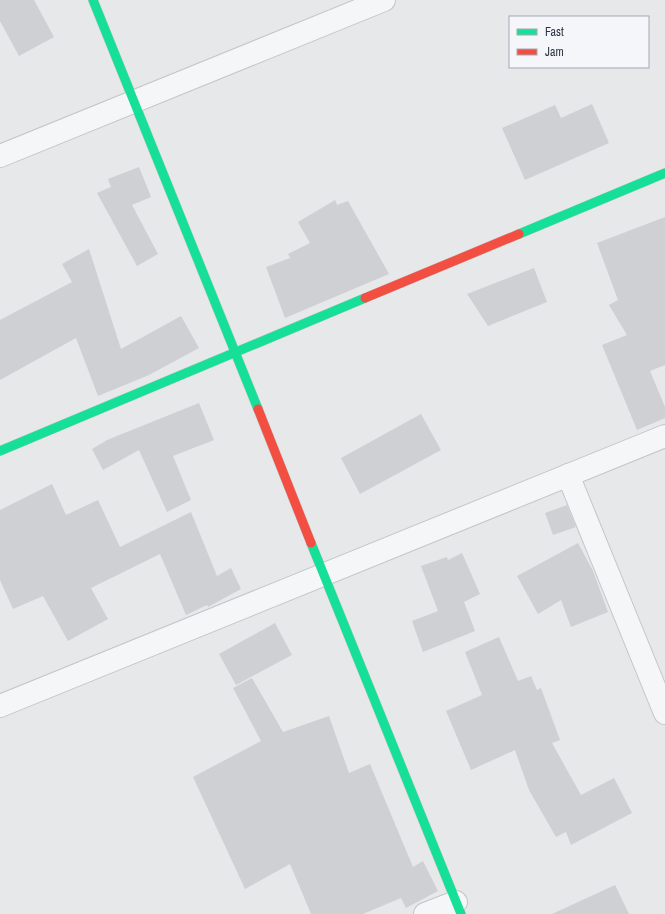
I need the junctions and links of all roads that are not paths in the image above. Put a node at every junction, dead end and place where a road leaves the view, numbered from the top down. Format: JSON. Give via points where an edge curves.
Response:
{"nodes":[{"id":1,"x":93,"y":0,"type":"edge"},
{"id":2,"x":384,"y":0,"type":"edge"},
{"id":3,"x":134,"y":102,"type":"junction"},
{"id":4,"x":0,"y":156,"type":"edge"},
{"id":5,"x":665,"y":173,"type":"edge"},
{"id":6,"x":235,"y":353,"type":"junction"},
{"id":7,"x":665,"y":436,"type":"edge"},
{"id":8,"x":0,"y":451,"type":"edge"},
{"id":9,"x":568,"y":475,"type":"junction"},
{"id":10,"x":324,"y":574,"type":"junction"},
{"id":11,"x":0,"y":706,"type":"edge"},
{"id":12,"x":665,"y":713,"type":"edge"},
{"id":13,"x":458,"y":908,"type":"edge"},
{"id":14,"x":425,"y":914,"type":"edge"}],
"edges":[{"from":1,"to":3,"type":"street"},
{"from":2,"to":3,"type":"street"},
{"from":3,"to":4,"type":"street"},
{"from":3,"to":6,"type":"street"},
{"from":5,"to":6,"type":"street"},
{"from":6,"to":8,"type":"street"},
{"from":6,"to":10,"type":"street"},
{"from":7,"to":9,"type":"street"},
{"from":9,"to":10,"type":"street"},
{"from":9,"to":12,"type":"street"},
{"from":10,"to":11,"type":"street"},
{"from":10,"to":13,"type":"street"},
{"from":13,"to":14,"type":"street"}]}
